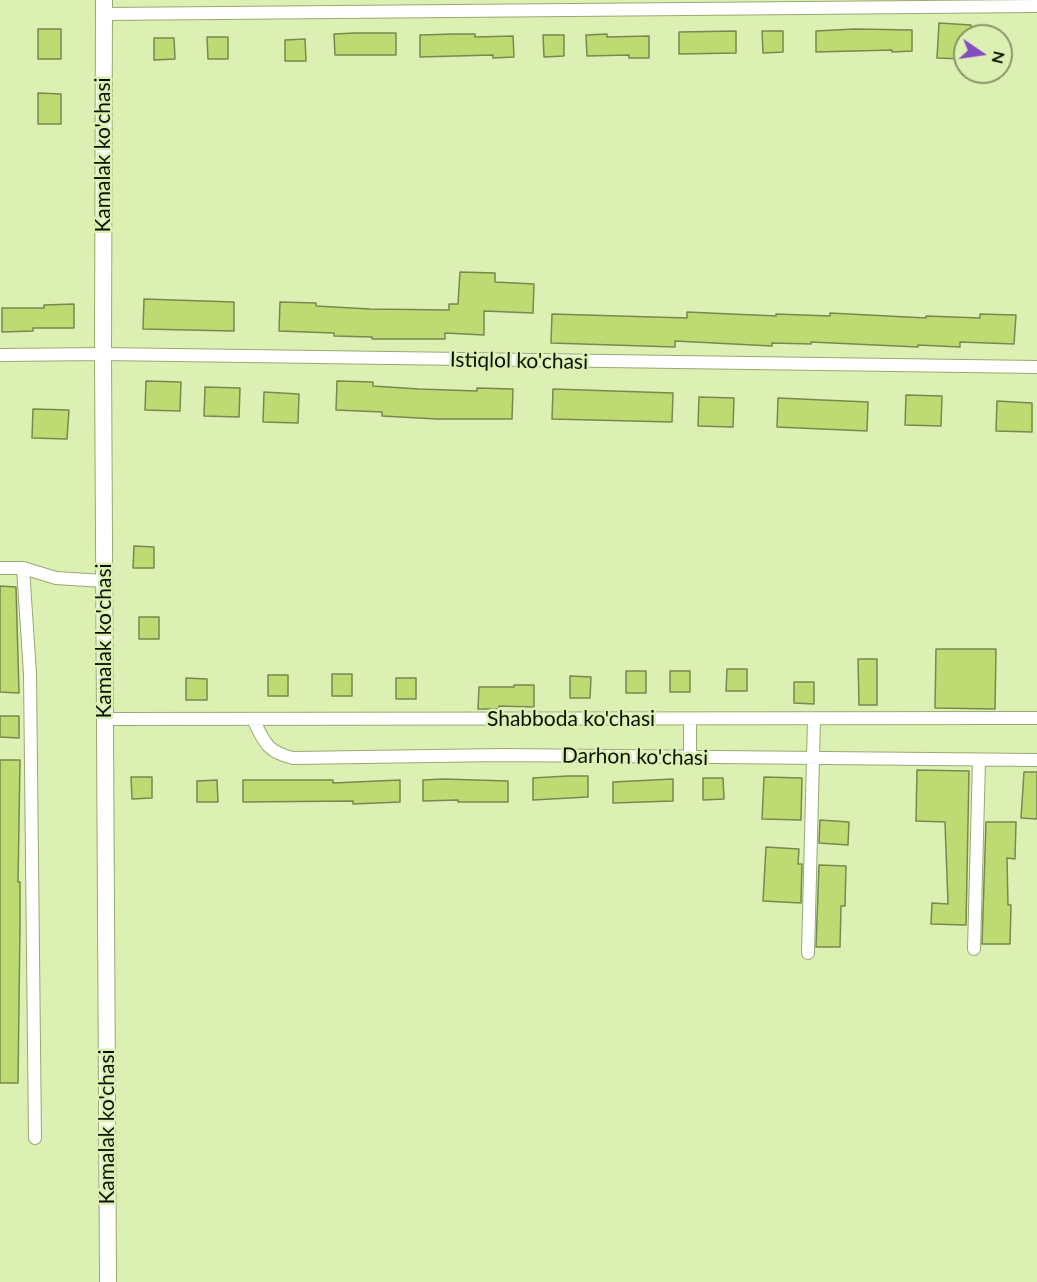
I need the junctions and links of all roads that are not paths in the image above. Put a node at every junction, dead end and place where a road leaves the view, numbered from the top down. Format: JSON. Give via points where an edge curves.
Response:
{"nodes":[{"id":1,"x":1037,"y":6,"type":"edge"},
{"id":2,"x":104,"y":7,"type":"edge"},
{"id":3,"x":102,"y":354,"type":"junction"},
{"id":4,"x":0,"y":355,"type":"edge"},
{"id":5,"x":1037,"y":368,"type":"edge"},
{"id":6,"x":0,"y":568,"type":"edge"},
{"id":7,"x":23,"y":568,"type":"junction"},
{"id":8,"x":104,"y":581,"type":"junction"},
{"id":9,"x":1037,"y":718,"type":"edge"},
{"id":10,"x":104,"y":719,"type":"junction"},
{"id":11,"x":253,"y":719,"type":"junction"},
{"id":12,"x":690,"y":719,"type":"junction"},
{"id":13,"x":814,"y":719,"type":"junction"},
{"id":14,"x":690,"y":758,"type":"junction"},
{"id":15,"x":813,"y":759,"type":"junction"},
{"id":16,"x":979,"y":760,"type":"junction"},
{"id":17,"x":1037,"y":760,"type":"edge"},
{"id":18,"x":974,"y":949,"type":"dead end"},
{"id":19,"x":808,"y":953,"type":"dead end"},
{"id":20,"x":35,"y":1138,"type":"dead end"},
{"id":21,"x":108,"y":1282,"type":"edge"}],
"edges":[{"from":1,"to":2,"type":"street"},
{"from":2,"to":3,"type":"main road","name":"Kamalak ko'chasi"},
{"from":3,"to":4,"type":"street","name":"Istiqlol ko'chasi"},
{"from":3,"to":5,"type":"street","name":"Istiqlol ko'chasi"},
{"from":3,"to":8,"type":"main road","name":"Kamalak ko'chasi"},
{"from":6,"to":7,"type":"street"},
{"from":7,"to":8,"type":"street","via":[[56,578]]},
{"from":7,"to":20,"type":"street","via":[[30,674]]},
{"from":8,"to":10,"type":"main road","name":"Kamalak ko'chasi"},
{"from":9,"to":13,"type":"street","name":"Shabboda ko'chasi"},
{"from":10,"to":11,"type":"street","name":"Shabboda ko'chasi"},
{"from":10,"to":21,"type":"main road","name":"Kamalak ko'chasi"},
{"from":11,"to":12,"type":"street","name":"Shabboda ko'chasi"},
{"from":11,"to":14,"type":"street","name":"Darhon ko'chasi","via":[[264,743],[277,754],[293,758]]},
{"from":12,"to":13,"type":"street","name":"Shabboda ko'chasi"},
{"from":12,"to":14,"type":"street"},
{"from":13,"to":15,"type":"street"},
{"from":14,"to":15,"type":"street","name":"Darhon ko'chasi"},
{"from":15,"to":16,"type":"street","name":"Darhon ko'chasi"},
{"from":15,"to":19,"type":"street"},
{"from":16,"to":17,"type":"street","name":"Darhon ko'chasi"},
{"from":16,"to":18,"type":"street"}]}
